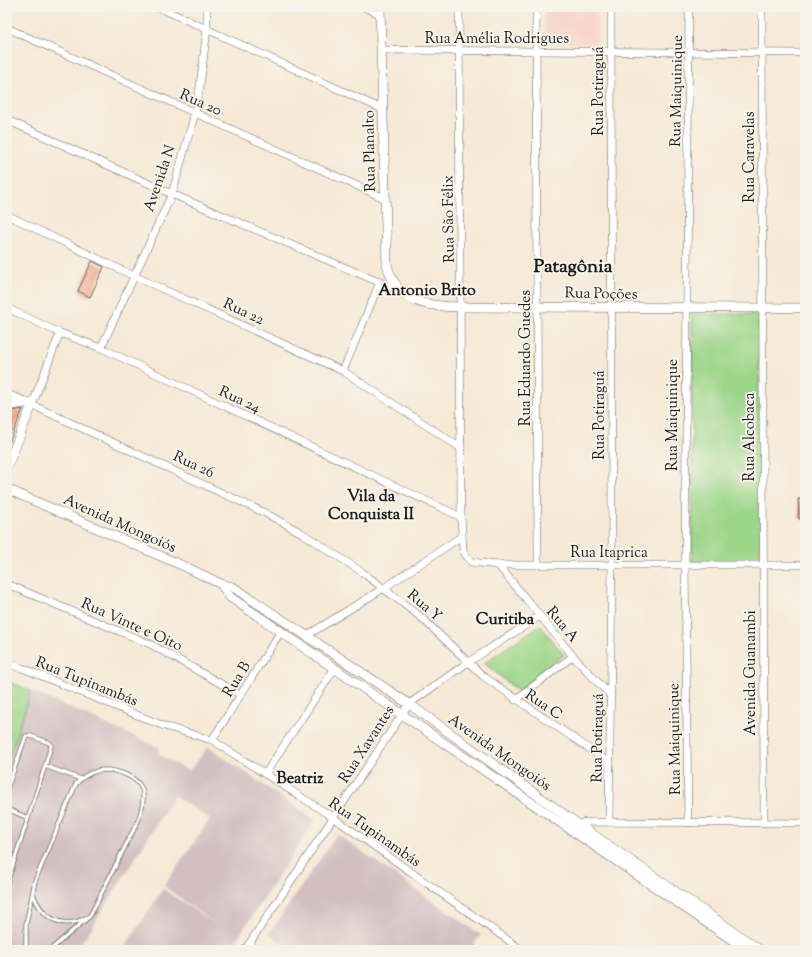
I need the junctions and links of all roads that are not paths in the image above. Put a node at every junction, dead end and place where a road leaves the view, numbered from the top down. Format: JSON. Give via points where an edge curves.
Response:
{"nodes":[{"id":1,"x":158,"y":7,"type":"edge"},
{"id":2,"x":207,"y":7,"type":"edge"},
{"id":3,"x":364,"y":7,"type":"edge"},
{"id":4,"x":459,"y":7,"type":"edge"},
{"id":5,"x":536,"y":7,"type":"edge"},
{"id":6,"x":611,"y":7,"type":"edge"},
{"id":7,"x":689,"y":7,"type":"edge"},
{"id":8,"x":762,"y":7,"type":"edge"},
{"id":9,"x":380,"y":10,"type":"edge"},
{"id":10,"x":7,"y":28,"type":"edge"},
{"id":11,"x":207,"y":29,"type":"junction"},
{"id":12,"x":382,"y":50,"type":"junction"},
{"id":13,"x":459,"y":52,"type":"junction"},
{"id":14,"x":536,"y":52,"type":"junction"},
{"id":15,"x":611,"y":52,"type":"junction"},
{"id":16,"x":690,"y":52,"type":"junction"},
{"id":17,"x":763,"y":53,"type":"junction"},
{"id":18,"x":805,"y":53,"type":"edge"},
{"id":19,"x":382,"y":109,"type":"junction"},
{"id":20,"x":195,"y":113,"type":"junction"},
{"id":21,"x":7,"y":120,"type":"edge"},
{"id":22,"x":172,"y":194,"type":"junction"},
{"id":23,"x":384,"y":198,"type":"junction"},
{"id":24,"x":7,"y":215,"type":"edge"},
{"id":25,"x":134,"y":276,"type":"junction"},
{"id":26,"x":380,"y":282,"type":"junction"},
{"id":27,"x":400,"y":291,"type":"junction"},
{"id":28,"x":538,"y":306,"type":"junction"},
{"id":29,"x":462,"y":307,"type":"junction"},
{"id":30,"x":7,"y":308,"type":"edge"},
{"id":31,"x":612,"y":308,"type":"junction"},
{"id":32,"x":686,"y":308,"type":"junction"},
{"id":33,"x":762,"y":308,"type":"junction"},
{"id":34,"x":805,"y":308,"type":"edge"},
{"id":35,"x":60,"y":333,"type":"junction"},
{"id":36,"x":101,"y":348,"type":"junction"},
{"id":37,"x":343,"y":371,"type":"junction"},
{"id":38,"x":7,"y":395,"type":"edge"},
{"id":39,"x":29,"y":404,"type":"junction"},
{"id":40,"x":7,"y":406,"type":"edge"},
{"id":41,"x":461,"y":448,"type":"junction"},
{"id":42,"x":7,"y":467,"type":"edge"},
{"id":43,"x":7,"y":488,"type":"edge"},
{"id":44,"x":462,"y":517,"type":"junction"},
{"id":45,"x":462,"y":536,"type":"junction"},
{"id":46,"x":464,"y":551,"type":"joint"},
{"id":47,"x":612,"y":564,"type":"junction"},
{"id":48,"x":538,"y":565,"type":"junction"},
{"id":49,"x":685,"y":565,"type":"junction"},
{"id":50,"x":805,"y":565,"type":"edge"},
{"id":51,"x":498,"y":566,"type":"junction"},
{"id":52,"x":762,"y":566,"type":"junction"},
{"id":53,"x":362,"y":572,"type":"joint"},
{"id":54,"x":7,"y":584,"type":"edge"},
{"id":55,"x":221,"y":584,"type":"junction"},
{"id":56,"x":384,"y":588,"type":"junction"},
{"id":57,"x":540,"y":616,"type":"junction"},
{"id":58,"x":281,"y":631,"type":"junction"},
{"id":59,"x":306,"y":636,"type":"junction"},
{"id":60,"x":573,"y":656,"type":"junction"},
{"id":61,"x":468,"y":663,"type":"junction"},
{"id":62,"x":7,"y":664,"type":"edge"},
{"id":63,"x":335,"y":668,"type":"junction"},
{"id":64,"x":242,"y":695,"type":"junction"},
{"id":65,"x":611,"y":696,"type":"junction"},
{"id":66,"x":515,"y":700,"type":"junction"},
{"id":67,"x":408,"y":704,"type":"junction"},
{"id":68,"x":402,"y":713,"type":"junction"},
{"id":69,"x":212,"y":740,"type":"junction"},
{"id":70,"x":610,"y":763,"type":"junction"},
{"id":71,"x":45,"y":766,"type":"junction"},
{"id":72,"x":265,"y":774,"type":"junction"},
{"id":73,"x":81,"y":779,"type":"junction"},
{"id":74,"x":7,"y":789,"type":"edge"},
{"id":75,"x":7,"y":809,"type":"edge"},
{"id":76,"x":28,"y":818,"type":"junction"},
{"id":77,"x":334,"y":818,"type":"junction"},
{"id":78,"x":609,"y":822,"type":"junction"},
{"id":79,"x":764,"y":822,"type":"junction"},
{"id":80,"x":688,"y":823,"type":"junction"},
{"id":81,"x":805,"y":823,"type":"edge"},
{"id":82,"x":576,"y":829,"type":"junction"},
{"id":83,"x":7,"y":883,"type":"edge"},
{"id":84,"x":33,"y":893,"type":"junction"},
{"id":85,"x":90,"y":916,"type":"junction"},
{"id":86,"x":26,"y":950,"type":"edge"},
{"id":87,"x":50,"y":950,"type":"edge"},
{"id":88,"x":245,"y":950,"type":"edge"},
{"id":89,"x":522,"y":950,"type":"edge"},
{"id":90,"x":747,"y":950,"type":"edge"},
{"id":91,"x":760,"y":950,"type":"edge"}],
"edges":[{"from":1,"to":11,"type":"street"},
{"from":2,"to":11,"type":"street","name":"Avenida N"},
{"from":3,"to":9,"type":"street"},
{"from":4,"to":13,"type":"street","name":"Rua São Félix"},
{"from":5,"to":14,"type":"street","name":"Rua Eduardo Guedes"},
{"from":6,"to":15,"type":"street","name":"Rua Potiraguá"},
{"from":7,"to":16,"type":"street","name":"Rua Maiquinique"},
{"from":8,"to":17,"type":"street","name":"Rua Caravelas"},
{"from":9,"to":12,"type":"street","name":"Rua Planalto"},
{"from":10,"to":20,"type":"street","name":"Rua 20"},
{"from":11,"to":19,"type":"street"},
{"from":11,"to":20,"type":"street","name":"Avenida N"},
{"from":12,"to":13,"type":"street","name":"Rua Amélia Rodrigues"},
{"from":12,"to":19,"type":"street","name":"Rua Planalto"},
{"from":13,"to":14,"type":"street","name":"Rua Amélia Rodrigues"},
{"from":13,"to":29,"type":"street","name":"Rua São Félix"},
{"from":14,"to":15,"type":"street","name":"Rua Amélia Rodrigues"},
{"from":14,"to":28,"type":"street","name":"Rua Eduardo Guedes"},
{"from":15,"to":16,"type":"street","name":"Rua Amélia Rodrigues"},
{"from":15,"to":31,"type":"street","name":"Rua Potiraguá"},
{"from":16,"to":17,"type":"street","name":"Rua Amélia Rodrigues"},
{"from":16,"to":32,"type":"street","name":"Rua Maiquinique"},
{"from":17,"to":18,"type":"street","name":"Rua Amélia Rodrigues"},
{"from":17,"to":33,"type":"street","name":"Rua Caravelas"},
{"from":19,"to":23,"type":"street","name":"Rua Planalto"},
{"from":20,"to":22,"type":"street","name":"Avenida N"},
{"from":20,"to":23,"type":"street","name":"Rua 20"},
{"from":21,"to":22,"type":"street"},
{"from":22,"to":25,"type":"street","name":"Avenida N"},
{"from":22,"to":26,"type":"street"},
{"from":23,"to":27,"type":"street","name":"Rua Planalto","via":[[387,264],[394,284]]},
{"from":24,"to":25,"type":"street","name":"Rua 22"},
{"from":25,"to":36,"type":"street","name":"Avenida N"},
{"from":25,"to":37,"type":"street","name":"Rua 22"},
{"from":26,"to":27,"type":"street"},
{"from":26,"to":37,"type":"street"},
{"from":27,"to":29,"type":"street","name":"Rua Poções","via":[[419,302]]},
{"from":28,"to":29,"type":"street","name":"Rua Poções"},
{"from":28,"to":31,"type":"street","name":"Rua Poções"},
{"from":28,"to":48,"type":"street","name":"Rua Eduardo Guedes"},
{"from":29,"to":41,"type":"street","name":"Rua São Félix"},
{"from":30,"to":35,"type":"street","name":"Rua 24"},
{"from":31,"to":32,"type":"street","name":"Rua Poções"},
{"from":31,"to":47,"type":"street","name":"Rua Potiraguá"},
{"from":32,"to":33,"type":"street","name":"Rua Poções"},
{"from":32,"to":49,"type":"street","name":"Rua Maiquinique"},
{"from":33,"to":34,"type":"street","name":"Rua Poções"},
{"from":33,"to":52,"type":"street","name":"Rua Alcobaca"},
{"from":35,"to":36,"type":"street","name":"Rua 24"},
{"from":35,"to":39,"type":"street"},
{"from":36,"to":44,"type":"street","name":"Rua 24"},
{"from":37,"to":41,"type":"street","name":"Rua 22"},
{"from":38,"to":39,"type":"street","name":"Rua 26"},
{"from":39,"to":40,"type":"street"},
{"from":39,"to":42,"type":"street"},
{"from":39,"to":53,"type":"street","name":"Rua 26","via":[[263,512],[302,533]]},
{"from":41,"to":44,"type":"street","name":"Rua São Félix"},
{"from":43,"to":55,"type":"street","name":"Avenida Mongoiós"},
{"from":44,"to":45,"type":"street","name":"Rua São Félix"},
{"from":45,"to":46,"type":"street","name":"Rua São Félix"},
{"from":45,"to":56,"type":"street"},
{"from":46,"to":51,"type":"street","name":"Rua Itaprica","via":[[471,562]]},
{"from":47,"to":48,"type":"street","name":"Rua Itaprica"},
{"from":47,"to":49,"type":"street","name":"Rua Itaprica"},
{"from":47,"to":65,"type":"street","name":"Rua Potiraguá"},
{"from":48,"to":51,"type":"street","name":"Rua Itaprica"},
{"from":49,"to":52,"type":"street","name":"Rua Itaprica"},
{"from":49,"to":80,"type":"street","name":"Rua Maiquinique"},
{"from":50,"to":52,"type":"street"},
{"from":51,"to":57,"type":"street","name":"Rua A"},
{"from":52,"to":79,"type":"street","name":"Avenida Guanambi"},
{"from":53,"to":56,"type":"street","name":"Rua Y"},
{"from":54,"to":64,"type":"street","name":"Rua Vinte e Oito","via":[[150,644]]},
{"from":55,"to":58,"type":"street","name":"Avenida Mongoiós","via":[[230,597]]},
{"from":55,"to":59,"type":"street","name":"Avenida Mongoiós","via":[[233,587]]},
{"from":56,"to":59,"type":"street"},
{"from":56,"to":61,"type":"street","name":"Rua Y","via":[[422,618]]},
{"from":57,"to":60,"type":"street","name":"Rua A"},
{"from":57,"to":61,"type":"street","name":"Rua Xavantes"},
{"from":58,"to":63,"type":"street","name":"Avenida Mongoiós"},
{"from":58,"to":64,"type":"street","name":"Rua B"},
{"from":59,"to":67,"type":"street","name":"Avenida Mongoiós"},
{"from":60,"to":65,"type":"street","name":"Rua A"},
{"from":60,"to":66,"type":"street"},
{"from":61,"to":66,"type":"street","name":"Rua C"},
{"from":61,"to":67,"type":"street","name":"Rua Xavantes"},
{"from":62,"to":69,"type":"street","name":"Rua Tupinambás","via":[[164,726]]},
{"from":63,"to":68,"type":"street","name":"Avenida Mongoiós"},
{"from":63,"to":72,"type":"street"},
{"from":64,"to":69,"type":"street","name":"Rua B"},
{"from":65,"to":70,"type":"street","name":"Rua Potiraguá"},
{"from":66,"to":70,"type":"street","name":"Rua C"},
{"from":67,"to":68,"type":"street","name":"Rua Xavantes"},
{"from":67,"to":82,"type":"street","name":"Avenida Mongoiós"},
{"from":68,"to":77,"type":"street","name":"Rua Xavantes"},
{"from":68,"to":82,"type":"street","name":"Avenida Mongoiós"},
{"from":69,"to":72,"type":"street","name":"Rua Tupinambás"},
{"from":70,"to":78,"type":"street","name":"Rua Potiraguá"},
{"from":71,"to":73,"type":"lane"},
{"from":71,"to":74,"type":"lane","via":[[50,744],[26,736]]},
{"from":71,"to":76,"type":"lane"},
{"from":72,"to":77,"type":"street","name":"Rua Tupinambás"},
{"from":73,"to":84,"type":"lane","via":[[76,784],[35,881]]},
{"from":73,"to":85,"type":"lane","via":[[86,774],[98,770],[114,771],[127,775],[137,782],[143,792],[139,819]]},
{"from":75,"to":76,"type":"lane"},
{"from":76,"to":83,"type":"lane"},
{"from":77,"to":88,"type":"street","name":"Rua Xavantes"},
{"from":77,"to":89,"type":"street","name":"Rua Tupinambás"},
{"from":78,"to":80,"type":"street"},
{"from":78,"to":82,"type":"street","via":[[582,823]]},
{"from":79,"to":80,"type":"street"},
{"from":79,"to":81,"type":"street"},
{"from":82,"to":90,"type":"street","name":"Avenida Mongoiós"},
{"from":82,"to":91,"type":"street","name":"Avenida Mongoiós"},
{"from":84,"to":85,"type":"lane","via":[[38,907],[45,915],[56,920],[66,923]]},
{"from":84,"to":86,"type":"lane","via":[[26,924]]},
{"from":85,"to":87,"type":"lane"}]}
